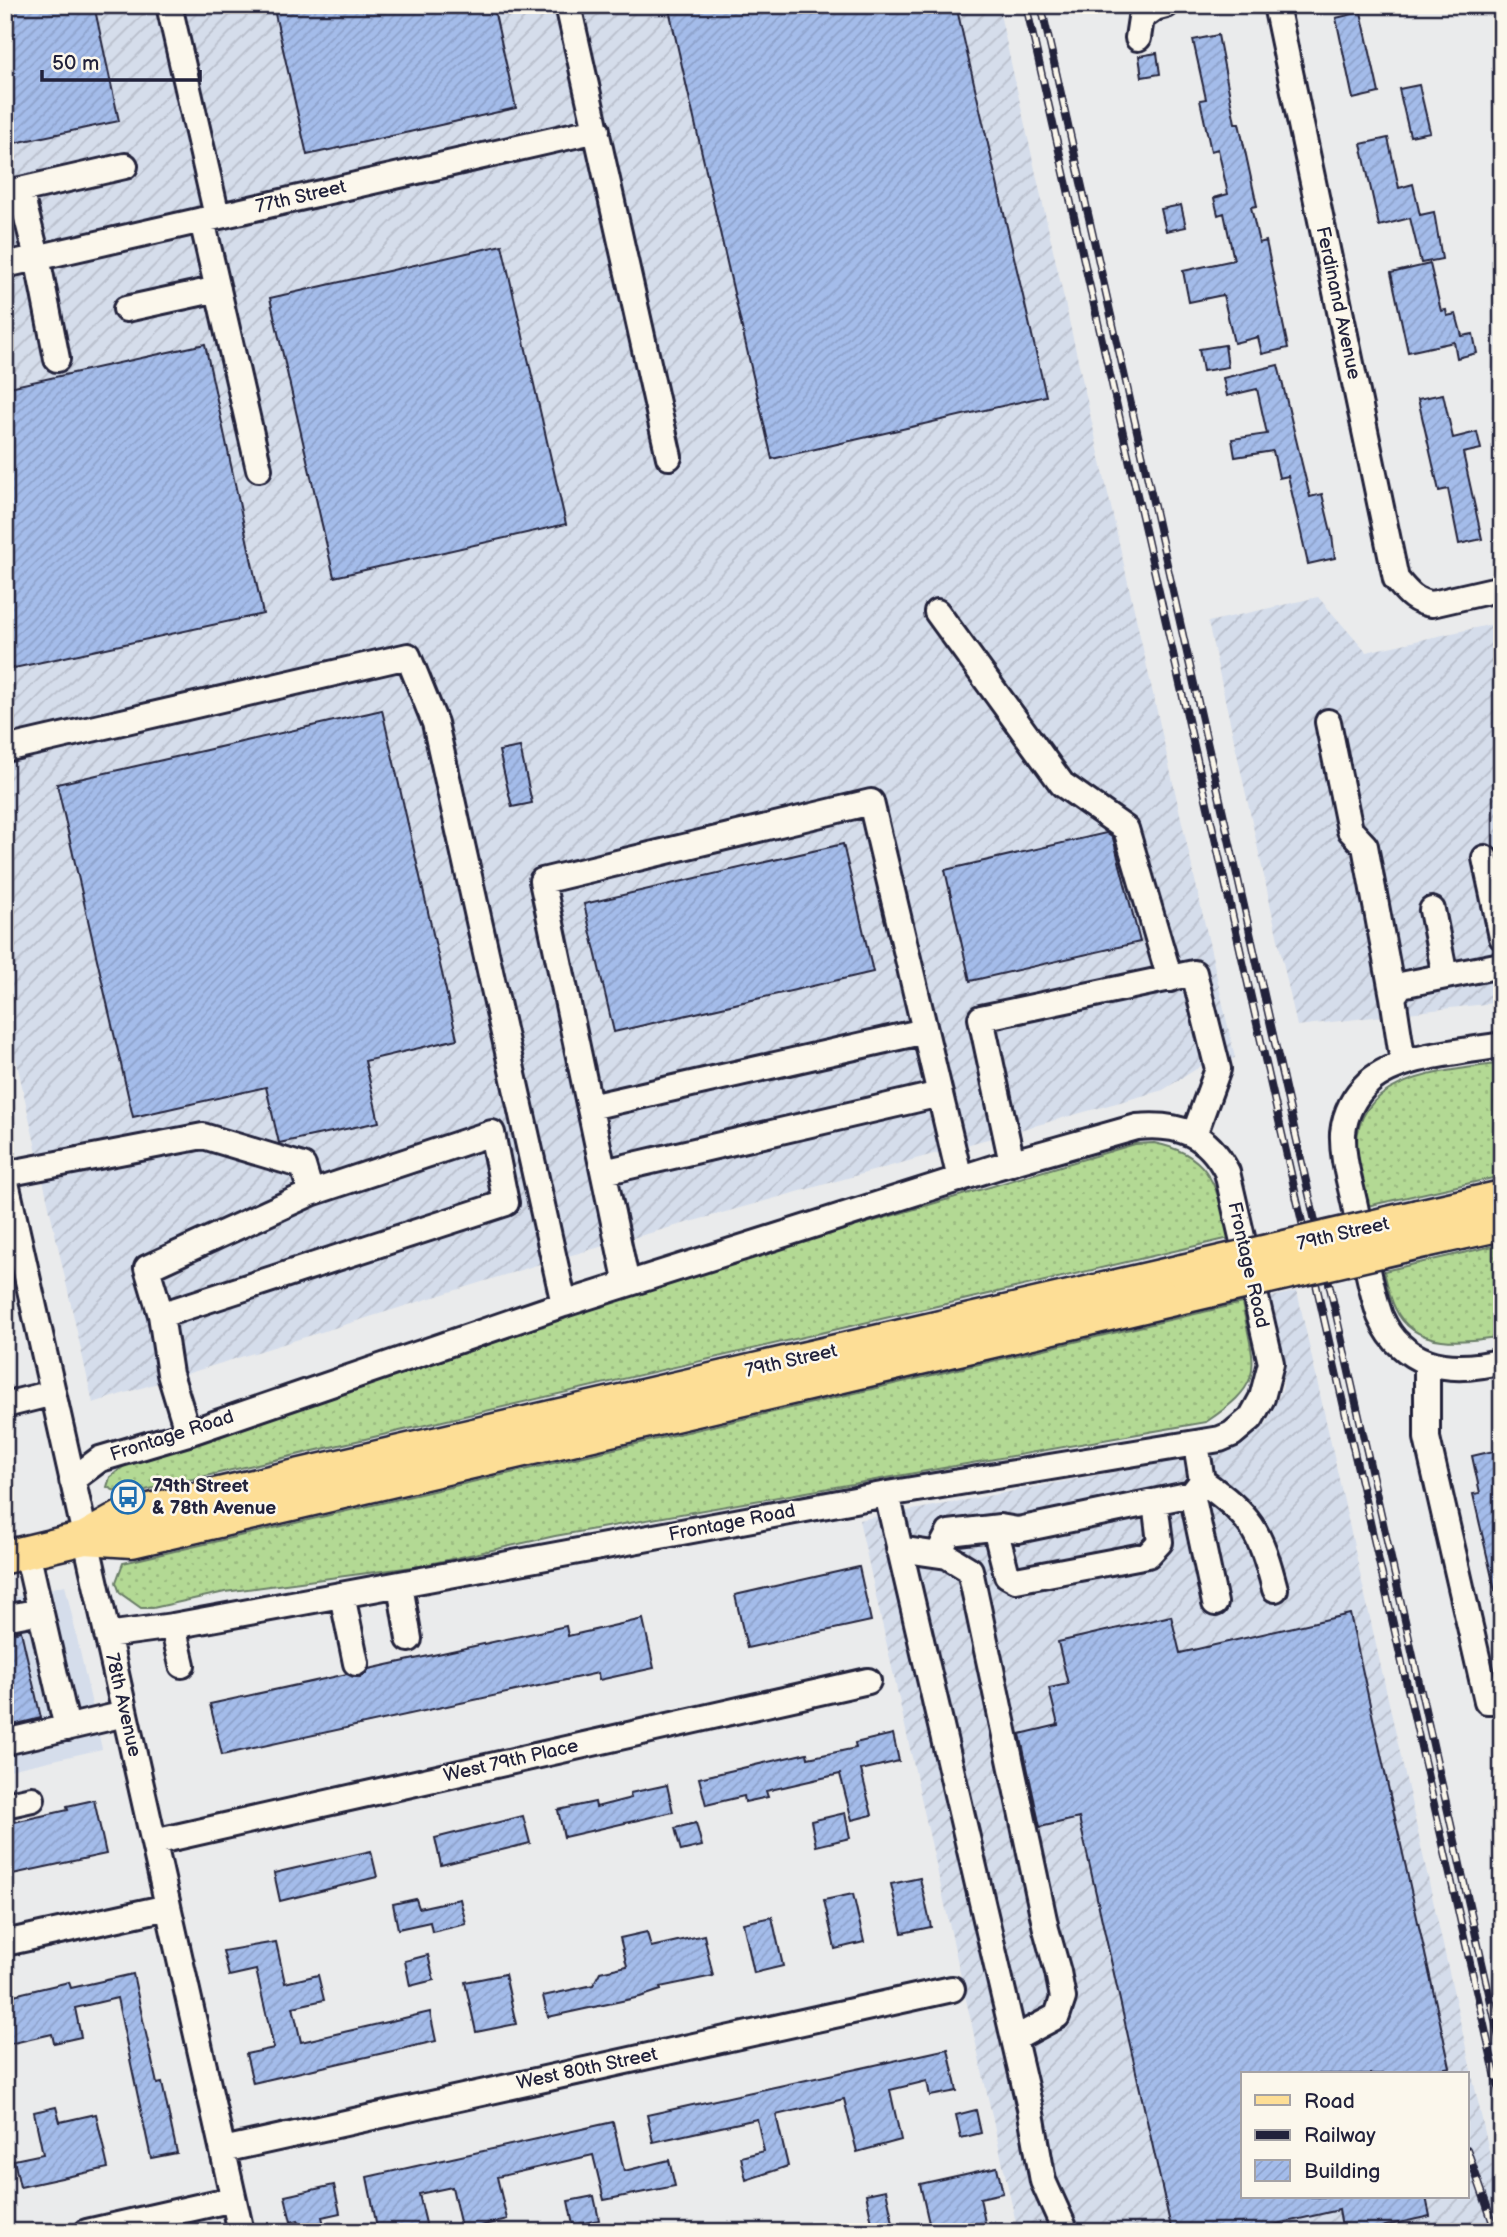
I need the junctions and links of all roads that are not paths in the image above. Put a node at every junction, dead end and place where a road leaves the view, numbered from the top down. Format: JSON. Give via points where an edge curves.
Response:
{"nodes":[{"id":1,"x":169,"y":5,"type":"edge"},
{"id":2,"x":568,"y":5,"type":"edge"},
{"id":3,"x":1166,"y":5,"type":"edge"},
{"id":4,"x":1276,"y":5,"type":"edge"},
{"id":5,"x":1138,"y":38,"type":"dead end"},
{"id":6,"x":597,"y":130,"type":"junction"},
{"id":7,"x":125,"y":166,"type":"dead end"},
{"id":8,"x":13,"y":192,"type":"edge"},
{"id":9,"x":210,"y":218,"type":"junction"},
{"id":10,"x":37,"y":257,"type":"junction"},
{"id":11,"x":5,"y":265,"type":"edge"},
{"id":12,"x":218,"y":289,"type":"junction"},
{"id":13,"x":126,"y":309,"type":"dead end"},
{"id":14,"x":57,"y":359,"type":"dead end"},
{"id":15,"x":669,"y":457,"type":"dead end"},
{"id":16,"x":259,"y":469,"type":"dead end"},
{"id":17,"x":1502,"y":588,"type":"edge"},
{"id":18,"x":937,"y":612,"type":"dead end"},
{"id":19,"x":1328,"y":722,"type":"dead end"},
{"id":20,"x":5,"y":749,"type":"edge"},
{"id":21,"x":1485,"y":858,"type":"dead end"},
{"id":22,"x":1432,"y":910,"type":"dead end"},
{"id":23,"x":1502,"y":937,"type":"edge"},
{"id":24,"x":1502,"y":970,"type":"edge"},
{"id":25,"x":1445,"y":976,"type":"junction"},
{"id":26,"x":1170,"y":979,"type":"junction"},
{"id":27,"x":1393,"y":997,"type":"junction"},
{"id":28,"x":925,"y":1031,"type":"junction"},
{"id":29,"x":1502,"y":1045,"type":"edge"},
{"id":30,"x":1404,"y":1063,"type":"junction"},
{"id":31,"x":940,"y":1094,"type":"junction"},
{"id":32,"x":590,"y":1107,"type":"junction"},
{"id":33,"x":1194,"y":1135,"type":"junction"},
{"id":34,"x":1012,"y":1163,"type":"junction"},
{"id":35,"x":604,"y":1172,"type":"junction"},
{"id":36,"x":5,"y":1176,"type":"edge"},
{"id":37,"x":960,"y":1179,"type":"junction"},
{"id":38,"x":311,"y":1193,"type":"junction"},
{"id":39,"x":1502,"y":1197,"type":"edge"},
{"id":40,"x":1502,"y":1224,"type":"edge"},
{"id":41,"x":1421,"y":1229,"type":"junction"},
{"id":42,"x":627,"y":1284,"type":"junction"},
{"id":43,"x":565,"y":1304,"type":"junction"},
{"id":44,"x":161,"y":1315,"type":"junction"},
{"id":45,"x":1502,"y":1361,"type":"edge"},
{"id":46,"x":1427,"y":1362,"type":"junction"},
{"id":47,"x":53,"y":1393,"type":"junction"},
{"id":48,"x":5,"y":1405,"type":"edge"},
{"id":49,"x":188,"y":1433,"type":"junction"},
{"id":50,"x":1196,"y":1444,"type":"junction"},
{"id":51,"x":72,"y":1480,"type":"junction"},
{"id":52,"x":1197,"y":1488,"type":"junction"},
{"id":53,"x":887,"y":1494,"type":"junction"},
{"id":54,"x":1155,"y":1502,"type":"junction"},
{"id":55,"x":995,"y":1528,"type":"junction"},
{"id":56,"x":85,"y":1538,"type":"junction"},
{"id":57,"x":899,"y":1549,"type":"junction"},
{"id":58,"x":16,"y":1554,"type":"edge"},
{"id":59,"x":938,"y":1554,"type":"junction"},
{"id":60,"x":400,"y":1585,"type":"junction"},
{"id":61,"x":1275,"y":1589,"type":"dead end"},
{"id":62,"x":342,"y":1595,"type":"junction"},
{"id":63,"x":1215,"y":1603,"type":"dead end"},
{"id":64,"x":40,"y":1611,"type":"junction"},
{"id":65,"x":5,"y":1618,"type":"edge"},
{"id":66,"x":173,"y":1626,"type":"junction"},
{"id":67,"x":107,"y":1635,"type":"junction"},
{"id":68,"x":409,"y":1639,"type":"dead end"},
{"id":69,"x":356,"y":1663,"type":"dead end"},
{"id":70,"x":182,"y":1665,"type":"dead end"},
{"id":71,"x":869,"y":1681,"type":"dead end"},
{"id":72,"x":1502,"y":1701,"type":"edge"},
{"id":73,"x":125,"y":1714,"type":"junction"},
{"id":74,"x":67,"y":1728,"type":"junction"},
{"id":75,"x":5,"y":1742,"type":"edge"},
{"id":76,"x":32,"y":1799,"type":"dead end"},
{"id":77,"x":5,"y":1805,"type":"edge"},
{"id":78,"x":154,"y":1842,"type":"junction"},
{"id":79,"x":169,"y":1907,"type":"junction"},
{"id":80,"x":5,"y":1943,"type":"edge"},
{"id":81,"x":952,"y":1989,"type":"dead end"},
{"id":82,"x":1014,"y":2039,"type":"junction"},
{"id":83,"x":223,"y":2150,"type":"junction"},
{"id":84,"x":233,"y":2199,"type":"junction"},
{"id":85,"x":87,"y":2232,"type":"edge"},
{"id":86,"x":241,"y":2232,"type":"edge"},
{"id":87,"x":1066,"y":2232,"type":"edge"}],
"edges":[{"from":1,"to":9,"type":"street"},
{"from":2,"to":6,"type":"street"},
{"from":3,"to":5,"type":"street","via":[[1141,18]]},
{"from":4,"to":17,"type":"street","name":"Ferdinand Avenue","via":[[1396,579],[1420,603]]},
{"from":6,"to":9,"type":"street","name":"77th Street"},
{"from":6,"to":15,"type":"street"},
{"from":7,"to":8,"type":"street"},
{"from":8,"to":10,"type":"street"},
{"from":9,"to":10,"type":"street","name":"77th Street"},
{"from":9,"to":12,"type":"street"},
{"from":10,"to":11,"type":"street","name":"77th Street"},
{"from":10,"to":14,"type":"street"},
{"from":12,"to":13,"type":"street"},
{"from":12,"to":16,"type":"street"},
{"from":18,"to":26,"type":"street","via":[[1062,784],[1126,829]]},
{"from":19,"to":27,"type":"street","via":[[1350,830],[1365,846]]},
{"from":20,"to":43,"type":"street","via":[[408,656],[435,723]]},
{"from":21,"to":23,"type":"street"},
{"from":22,"to":25,"type":"street"},
{"from":24,"to":25,"type":"street","via":[[1496,966]]},
{"from":25,"to":27,"type":"street","via":[[1401,985]]},
{"from":26,"to":33,"type":"street","via":[[1194,974],[1218,1069]]},
{"from":26,"to":34,"type":"street","via":[[981,1018]]},
{"from":27,"to":30,"type":"street"},
{"from":28,"to":31,"type":"street"},
{"from":28,"to":32,"type":"street"},
{"from":28,"to":32,"type":"street","via":[[871,802],[542,881]]},
{"from":29,"to":30,"type":"street"},
{"from":30,"to":46,"type":"street","via":[[1371,1081],[1357,1095],[1347,1113],[1344,1153],[1381,1316],[1401,1347]]},
{"from":31,"to":35,"type":"street"},
{"from":31,"to":37,"type":"street"},
{"from":32,"to":35,"type":"street"},
{"from":33,"to":34,"type":"street","name":"Frontage Road","via":[[1176,1128],[1137,1127]]},
{"from":33,"to":50,"type":"street","name":"Frontage Road","via":[[1214,1149],[1227,1172],[1271,1363],[1262,1398],[1251,1418],[1232,1434]]},
{"from":34,"to":37,"type":"street","name":"Frontage Road"},
{"from":35,"to":42,"type":"street"},
{"from":36,"to":38,"type":"street","via":[[203,1136],[303,1166]]},
{"from":36,"to":47,"type":"street","name":"78th Avenue"},
{"from":37,"to":42,"type":"street","name":"Frontage Road"},
{"from":38,"to":44,"type":"street","via":[[147,1268]]},
{"from":38,"to":44,"type":"street","via":[[492,1133],[506,1203]]},
{"from":39,"to":41,"type":"main road","name":"79th Street"},
{"from":40,"to":41,"type":"main road","name":"79th Street"},
{"from":41,"to":56,"type":"main road","name":"79th Street","bridge":true,"via":[[124,1516]]},
{"from":42,"to":43,"type":"street","name":"Frontage Road"},
{"from":43,"to":49,"type":"street","name":"Frontage Road"},
{"from":44,"to":49,"type":"street","via":[[170,1374]]},
{"from":45,"to":46,"type":"street","via":[[1461,1368]]},
{"from":46,"to":72,"type":"street","via":[[1427,1438],[1487,1702]]},
{"from":47,"to":48,"type":"street"},
{"from":47,"to":51,"type":"street","name":"78th Avenue"},
{"from":49,"to":51,"type":"street","name":"Frontage Road","via":[[100,1459]]},
{"from":50,"to":52,"type":"street"},
{"from":50,"to":53,"type":"street","name":"Frontage Road"},
{"from":51,"to":56,"type":"street","name":"78th Avenue"},
{"from":52,"to":54,"type":"street"},
{"from":52,"to":61,"type":"street","via":[[1234,1504],[1252,1523]]},
{"from":52,"to":63,"type":"street"},
{"from":53,"to":57,"type":"street"},
{"from":53,"to":60,"type":"street","name":"Frontage Road"},
{"from":54,"to":55,"type":"street","via":[[1018,1530]]},
{"from":54,"to":55,"type":"street","via":[[1160,1542],[1148,1555],[1016,1580],[1007,1575]]},
{"from":55,"to":59,"type":"street","via":[[949,1534]]},
{"from":56,"to":58,"type":"main road","name":"79th Street"},
{"from":56,"to":67,"type":"street","name":"78th Avenue"},
{"from":57,"to":59,"type":"street"},
{"from":57,"to":82,"type":"street"},
{"from":58,"to":64,"type":"street"},
{"from":59,"to":82,"type":"street","via":[[970,1570],[1063,1998],[1057,2016]]},
{"from":60,"to":62,"type":"street","name":"Frontage Road"},
{"from":60,"to":68,"type":"street"},
{"from":62,"to":66,"type":"street","name":"Frontage Road"},
{"from":62,"to":69,"type":"street"},
{"from":64,"to":65,"type":"street"},
{"from":64,"to":74,"type":"street"},
{"from":66,"to":67,"type":"street","name":"Frontage Road"},
{"from":66,"to":70,"type":"street"},
{"from":67,"to":73,"type":"street","name":"78th Avenue"},
{"from":71,"to":78,"type":"street","name":"West 79th Place"},
{"from":73,"to":74,"type":"street"},
{"from":73,"to":78,"type":"street","name":"78th Avenue"},
{"from":74,"to":75,"type":"street"},
{"from":76,"to":77,"type":"street"},
{"from":78,"to":79,"type":"street","name":"78th Avenue"},
{"from":79,"to":80,"type":"street"},
{"from":79,"to":83,"type":"street","name":"78th Avenue"},
{"from":81,"to":83,"type":"street","name":"West 80th Street"},
{"from":82,"to":87,"type":"street","via":[[1043,2181]]},
{"from":83,"to":84,"type":"street","name":"78th Avenue"},
{"from":84,"to":85,"type":"street"},
{"from":84,"to":86,"type":"street","name":"78th Avenue"}]}
